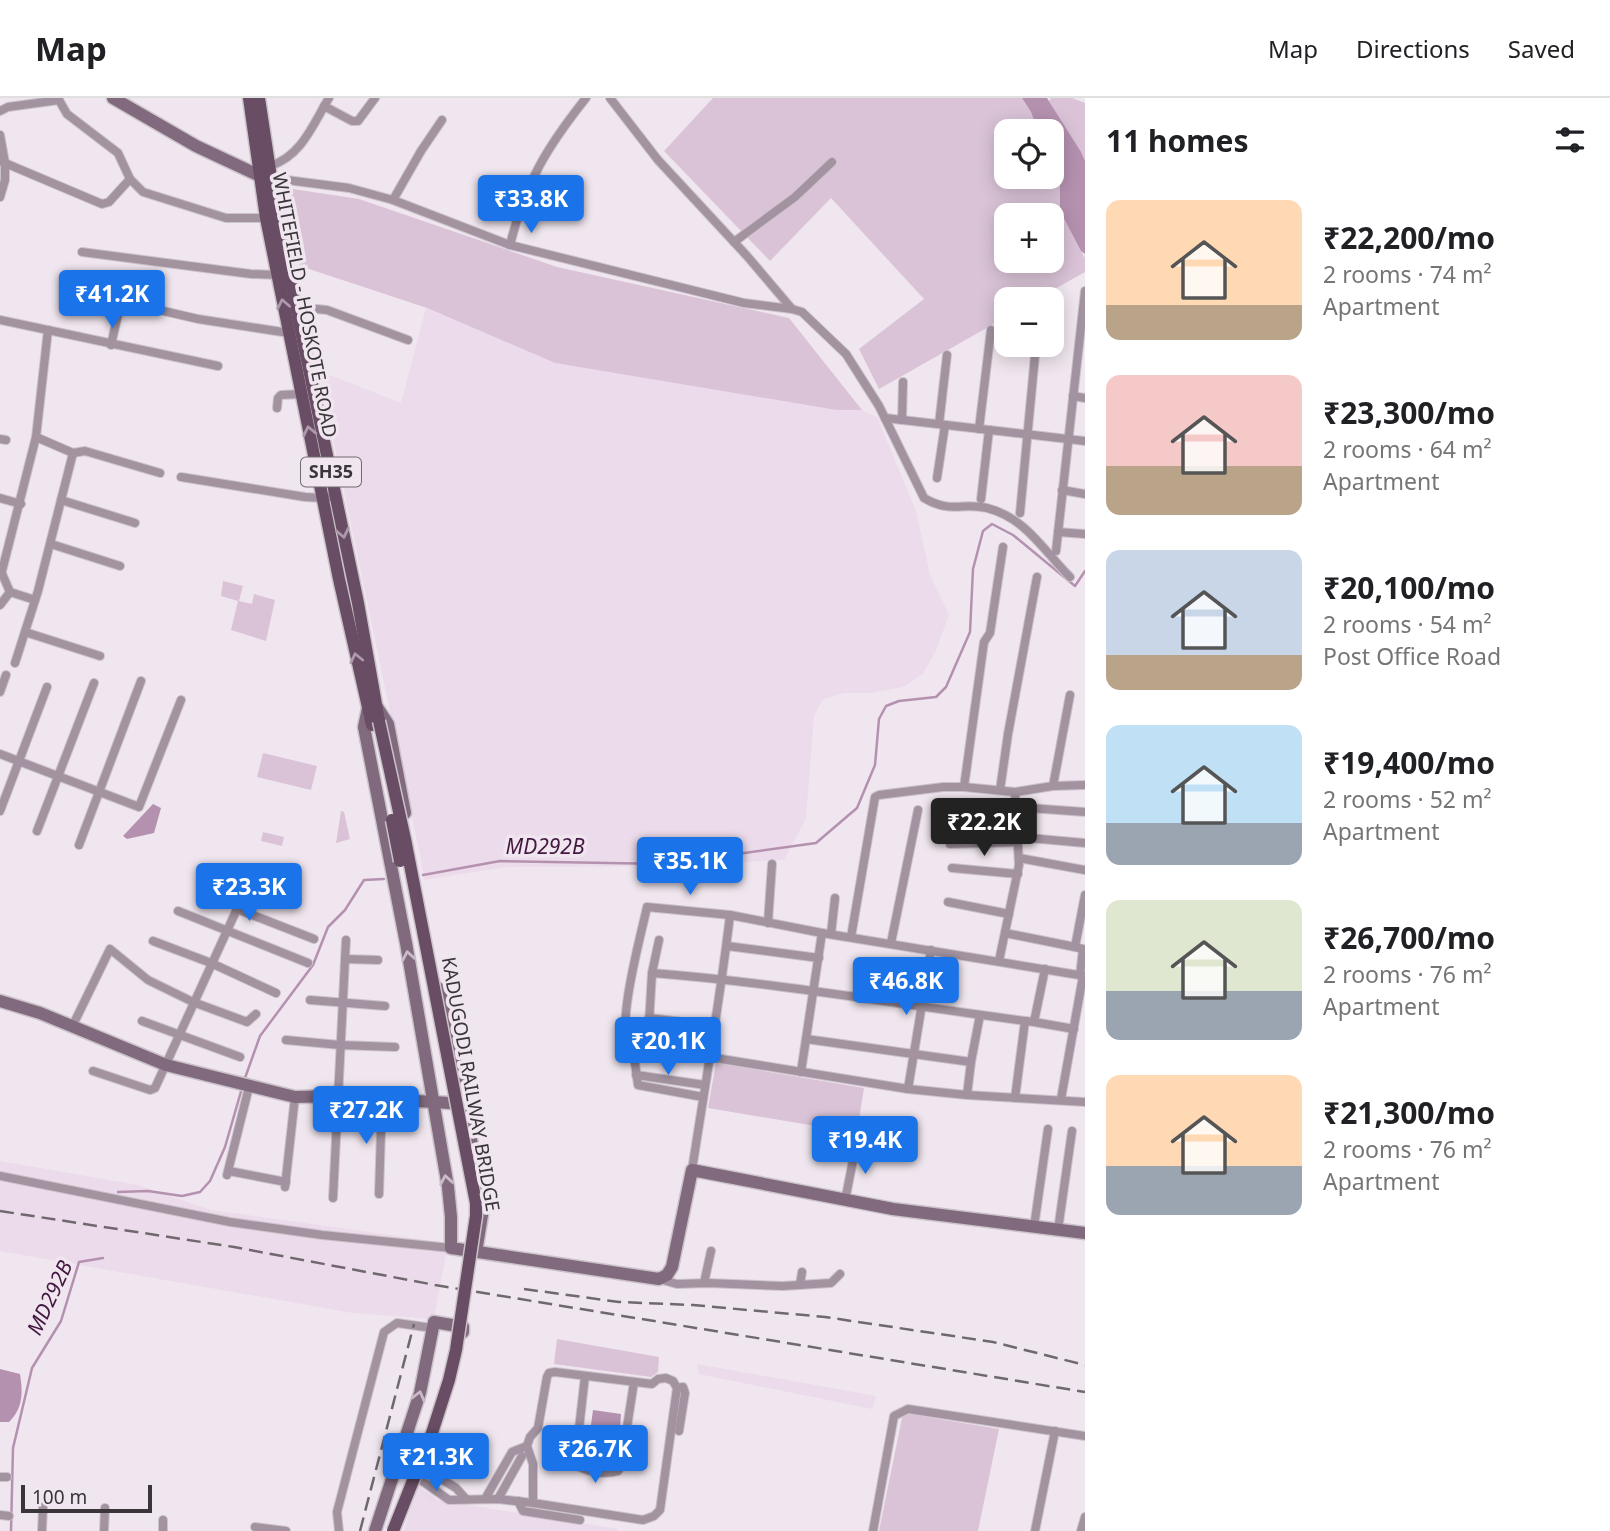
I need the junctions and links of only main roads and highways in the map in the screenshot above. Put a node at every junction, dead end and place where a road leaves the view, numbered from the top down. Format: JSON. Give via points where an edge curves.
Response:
{"nodes":[{"id":1,"x":249,"y":98,"type":"edge"},
{"id":2,"x":259,"y":98,"type":"edge"},
{"id":3,"x":267,"y":173,"type":"junction"},
{"id":4,"x":372,"y":707,"type":"junction"},
{"id":5,"x":376,"y":723,"type":"junction"},
{"id":6,"x":385,"y":1531,"type":"edge"},
{"id":7,"x":393,"y":1531,"type":"edge"}],
"edges":[{"from":1,"to":3,"type":"main road","name":"WHITEFIELD - HOSKOTE ROAD","number":"SH35"},
{"from":2,"to":3,"type":"main road","number":"SH35"},
{"from":3,"to":4,"type":"main road","number":"SH35","one_way":true,"via":[[335,496]]},
{"from":4,"to":3,"type":"main road","name":"WHITEFIELD - HOSKOTE ROAD","number":"SH35","one_way":true,"via":[[322,498],[277,275],[266,218]]},
{"from":4,"to":5,"type":"main road","number":"SH35"},
{"from":5,"to":6,"type":"main road","number":"SH35","bridge":true,"via":[[469,1204],[442,1380]]},
{"from":5,"to":7,"type":"main road","name":"KADUGODI RAILWAY BRIDGE","number":"SH35","bridge":true,"via":[[476,1203],[446,1392]]}]}
